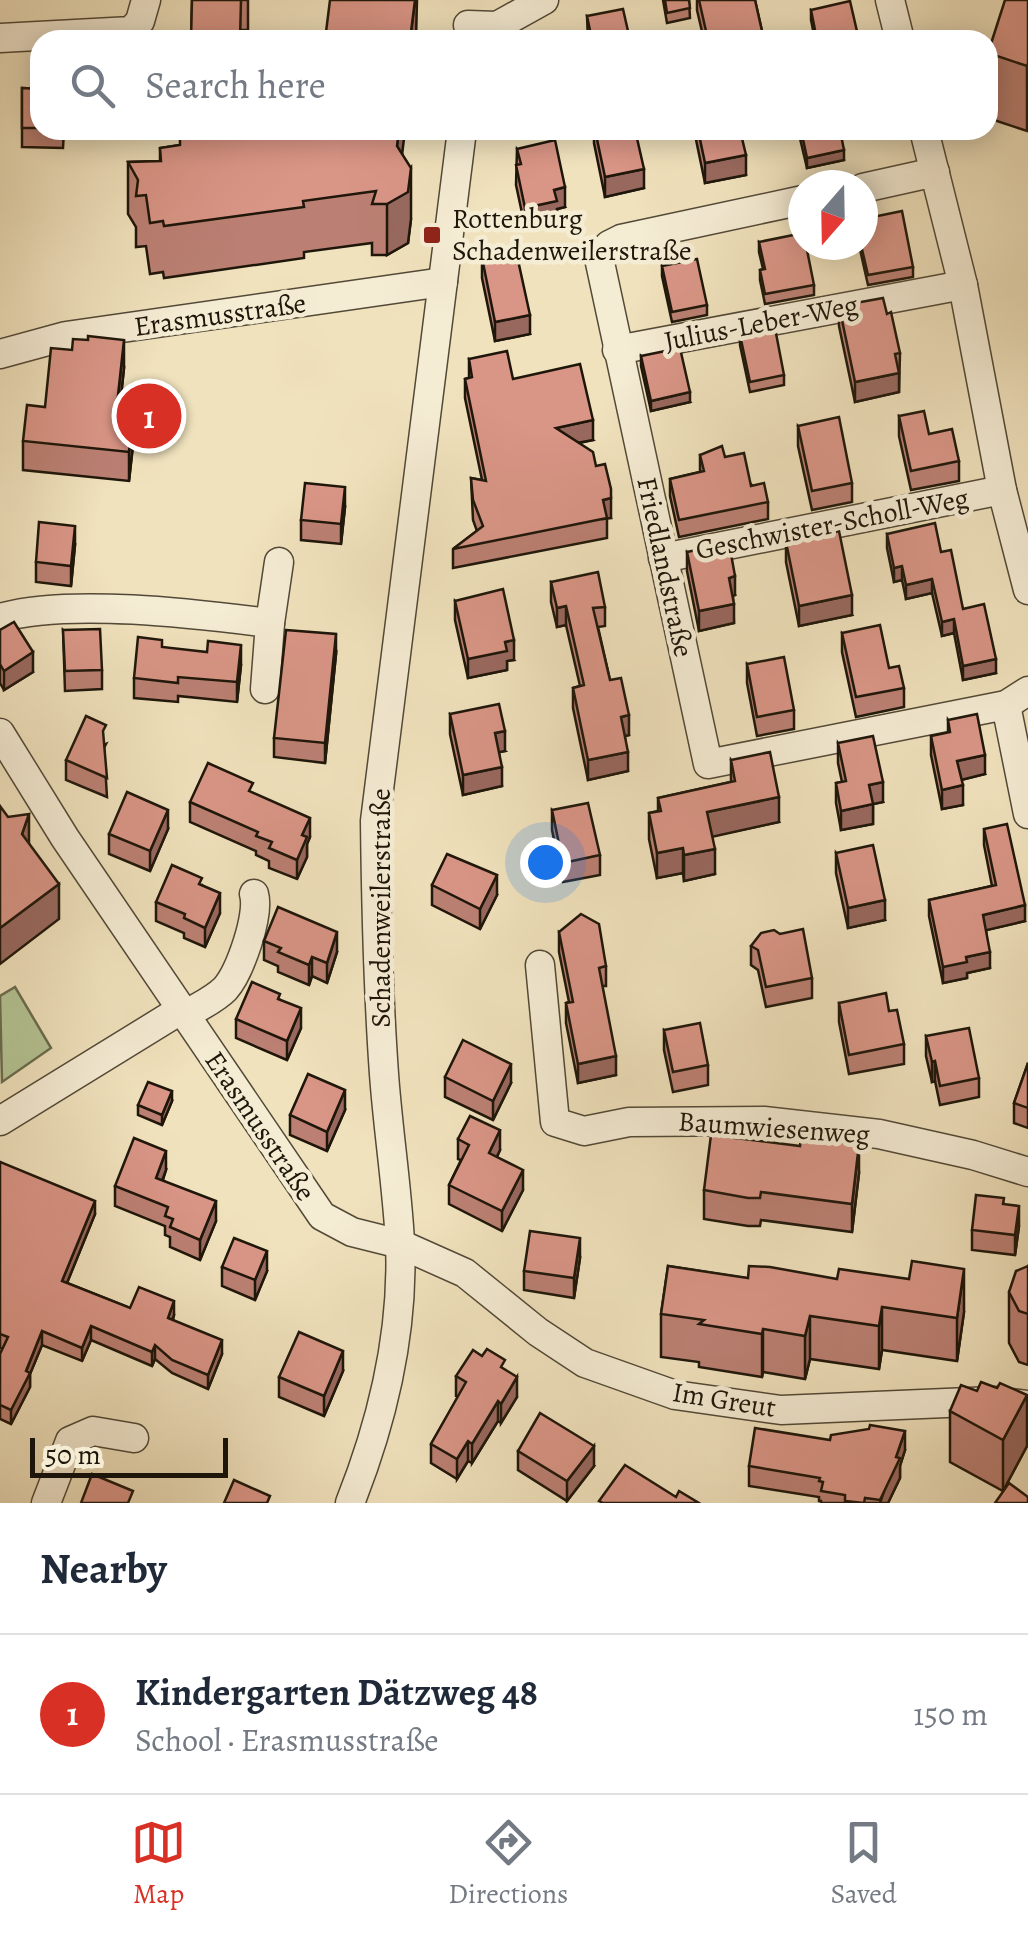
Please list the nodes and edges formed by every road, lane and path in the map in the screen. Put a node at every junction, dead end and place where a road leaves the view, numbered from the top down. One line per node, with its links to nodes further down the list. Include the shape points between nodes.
1 (146, 0): 5 (street)
2 (544, 0): 4 (street, via 497,26)
3 (890, 0): 6 (street)
4 (470, 22)
5 (131, 30)
6 (898, 30)
7 (30, 36): 8 (street)
8 (0, 38)
9 (461, 140): 14 (street, Schadenweilerstraße)
10 (926, 140): 11 (street)
11 (934, 172): 12 (street); 15 (street)
12 (878, 185)
13 (788, 203): 17 (street, Friedlandstraße, via 609,245 599,258)
14 (442, 282): 16 (street, Erasmusstraße); 33 (street, Schadenweilerstraße, via 375,822 382,1040)
15 (964, 285): 17 (street, Julius-Leber-Weg); 18 (street)
16 (2, 349)
17 (618, 350): 19 (street, Friedlandstraße)
18 (1002, 490): 19 (street, Geschwister-Scholl-Weg); 21 (street)
19 (663, 558): 25 (street, Friedlandstraße, via 708,764)
20 (279, 562): 23 (street)
21 (1028, 590)
22 (0, 618): 23 (street, via 76,609)
23 (270, 622): 24 (street)
24 (264, 690)
25 (1017, 698): 27 (street)
26 (0, 732): 30 (street, Erasmusstraße)
27 (1028, 814)
28 (254, 894): 30 (street, via 255,923 229,982)
29 (540, 965): 32 (street, Baumwiesenweg, via 555,1122 584,1131 629,1122 764,1121 879,1134)
30 (184, 1012): 31 (street); 33 (street, Erasmusstraße, via 322,1216)
31 (0, 1121)
32 (1028, 1172)
33 (400, 1244): 34 (street, Im Greut, via 464,1273 585,1362 675,1395 781,1410); 37 (street, Schadenweilerstraße, via 390,1374)
34 (1028, 1406)
35 (134, 1438): 36 (street, via 93,1431 70,1441)
36 (46, 1503)
37 (350, 1503)

